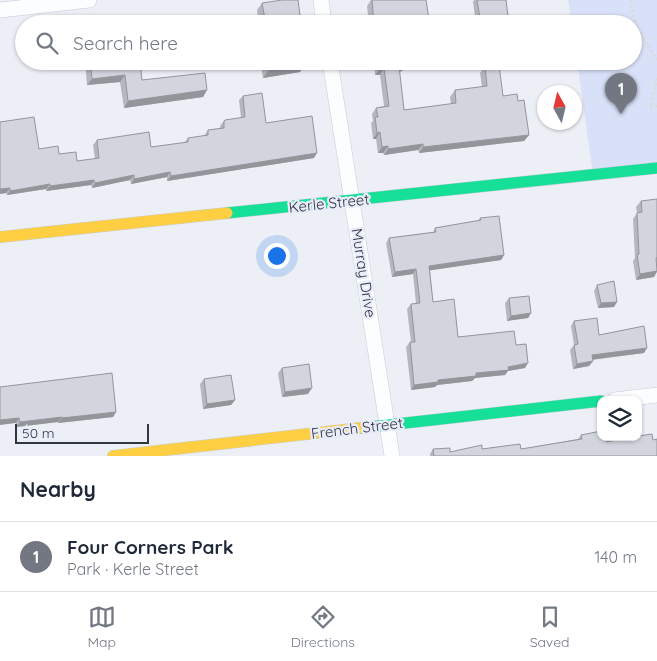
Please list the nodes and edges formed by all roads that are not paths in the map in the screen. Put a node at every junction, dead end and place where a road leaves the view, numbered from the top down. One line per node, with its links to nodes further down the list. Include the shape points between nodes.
1 (90, 0): 3 (street)
2 (321, 0): 4 (street)
3 (0, 10)
4 (323, 15)
5 (331, 70): 7 (street, Murray Drive)
6 (657, 168): 7 (street, Kerle Street)
7 (352, 200): 8 (street, Kerle Street); 12 (street, Murray Drive)
8 (0, 237)
9 (657, 395): 10 (street)
10 (642, 397)
11 (597, 401): 12 (street, French Street)
12 (387, 424): 13 (street, French Street); 14 (street, Murray Drive)
13 (113, 456)
14 (392, 456)

